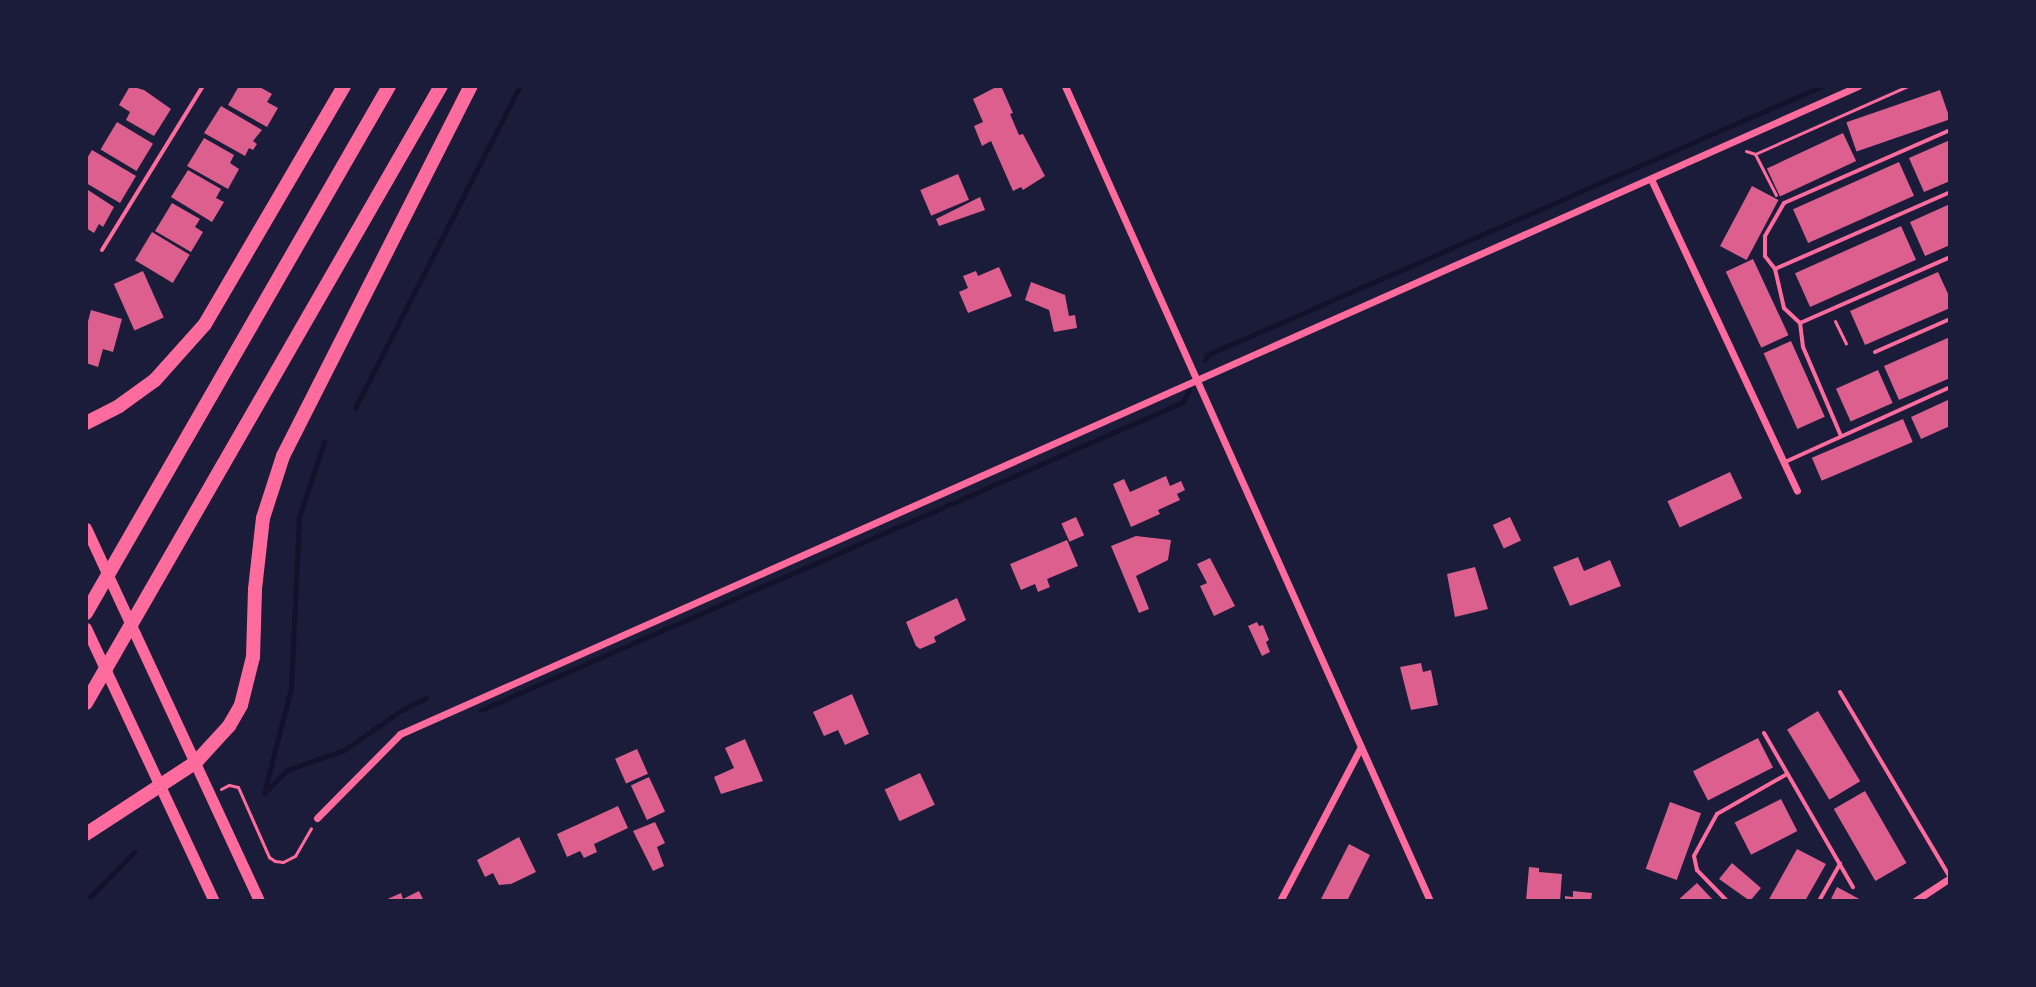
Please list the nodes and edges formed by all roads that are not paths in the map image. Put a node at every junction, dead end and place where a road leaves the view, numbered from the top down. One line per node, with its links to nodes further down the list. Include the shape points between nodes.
1 (203, 86): 11 (lane)
2 (344, 86): 19 (highway, via 197,335 155,380)
3 (389, 86): 24 (highway)
4 (441, 86): 27 (highway)
5 (471, 86): 30 (highway, via 283,456 263,518 248,683 229,726)
6 (1065, 86): 17 (street)
7 (1858, 86): 9 (street)
8 (1950, 130): 13 (lane, via 1784,203 1765,236 1765,256)
9 (1651, 179): 17 (street); 21 (street)
10 (1950, 192): 13 (lane)
11 (102, 250)
12 (1950, 257): 15 (lane)
13 (1775, 269): 15 (lane, via 1784,308)
14 (1950, 319): 16 (lane)
15 (1800, 323): 20 (lane, via 1803,347)
16 (1875, 352)
17 (1199, 379): 29 (street); 33 (street, via 400,734)
18 (1950, 387): 20 (lane)
19 (86, 423)
20 (1841, 436): 21 (lane)
21 (1783, 462): 22 (street)
22 (1797, 491)
23 (86, 528): 30 (main road)
24 (86, 613)
25 (86, 628): 32 (main road)
26 (1840, 692): 36 (lane)
27 (86, 703)
28 (1764, 733): 31 (lane)
29 (1361, 747): 40 (street); 41 (street)
30 (196, 762): 32 (highway); 39 (main road)
31 (1787, 774): 35 (lane); 42 (lane, via 1717,814 1694,856 1697,870)
32 (160, 786): 34 (highway); 38 (main road)
33 (317, 818)
34 (86, 834)
35 (1840, 864): 37 (lane); 43 (lane)
36 (1950, 878): 44 (street)
37 (1853, 887)
38 (214, 901)
39 (259, 901)
40 (1280, 901)
41 (1430, 901)
42 (1727, 901)
43 (1819, 901)
44 (1915, 901)

